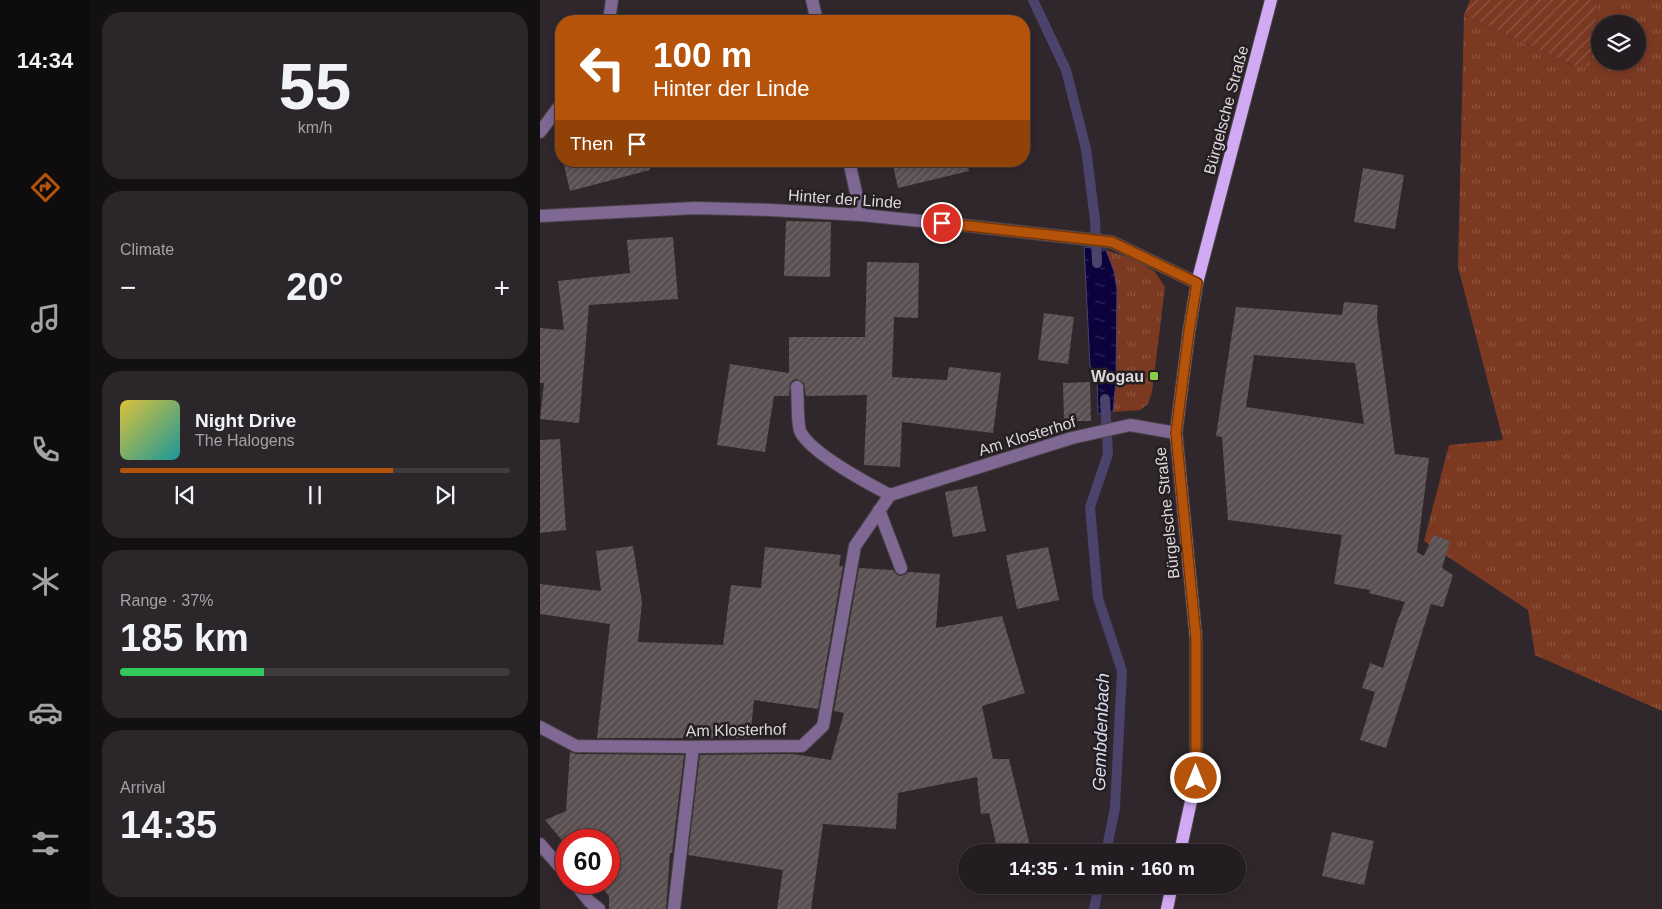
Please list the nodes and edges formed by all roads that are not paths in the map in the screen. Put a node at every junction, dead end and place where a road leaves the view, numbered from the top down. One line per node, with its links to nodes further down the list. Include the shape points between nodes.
1 (612, 0): 4 (street)
2 (812, 0): 5 (street)
3 (1271, 0): 11 (main road, Bürgelsche Straße)
4 (610, 15)
5 (816, 15)
6 (555, 112): 7 (street)
7 (540, 132)
8 (850, 167): 9 (street)
9 (861, 215): 10 (street, Hinter der Linde, via 695,208); 11 (street, Hinter der Linde, via 1112,242)
10 (540, 216)
11 (1197, 283): 13 (main road, Bürgelsche Straße)
12 (797, 387): 14 (street, via 800,432 815,450)
13 (1176, 433): 14 (street, Am Klosterhof, via 1130,425 1072,438); 20 (main road, Bürgelsche Straße, via 1196,638 1196,778)
14 (890, 495): 15 (street, Am Klosterhof)
15 (879, 510): 16 (street); 18 (street, Am Klosterhof, via 855,546 823,726 802,746)
16 (901, 568)
17 (540, 728): 18 (street, Am Klosterhof, via 576,746)
18 (692, 747): 25 (street)
19 (540, 844): 21 (street)
20 (1182, 844)
21 (555, 861)
22 (583, 894): 24 (street)
23 (1170, 894): 26 (main road)
24 (599, 909)
25 (674, 909)
26 (1167, 909)

